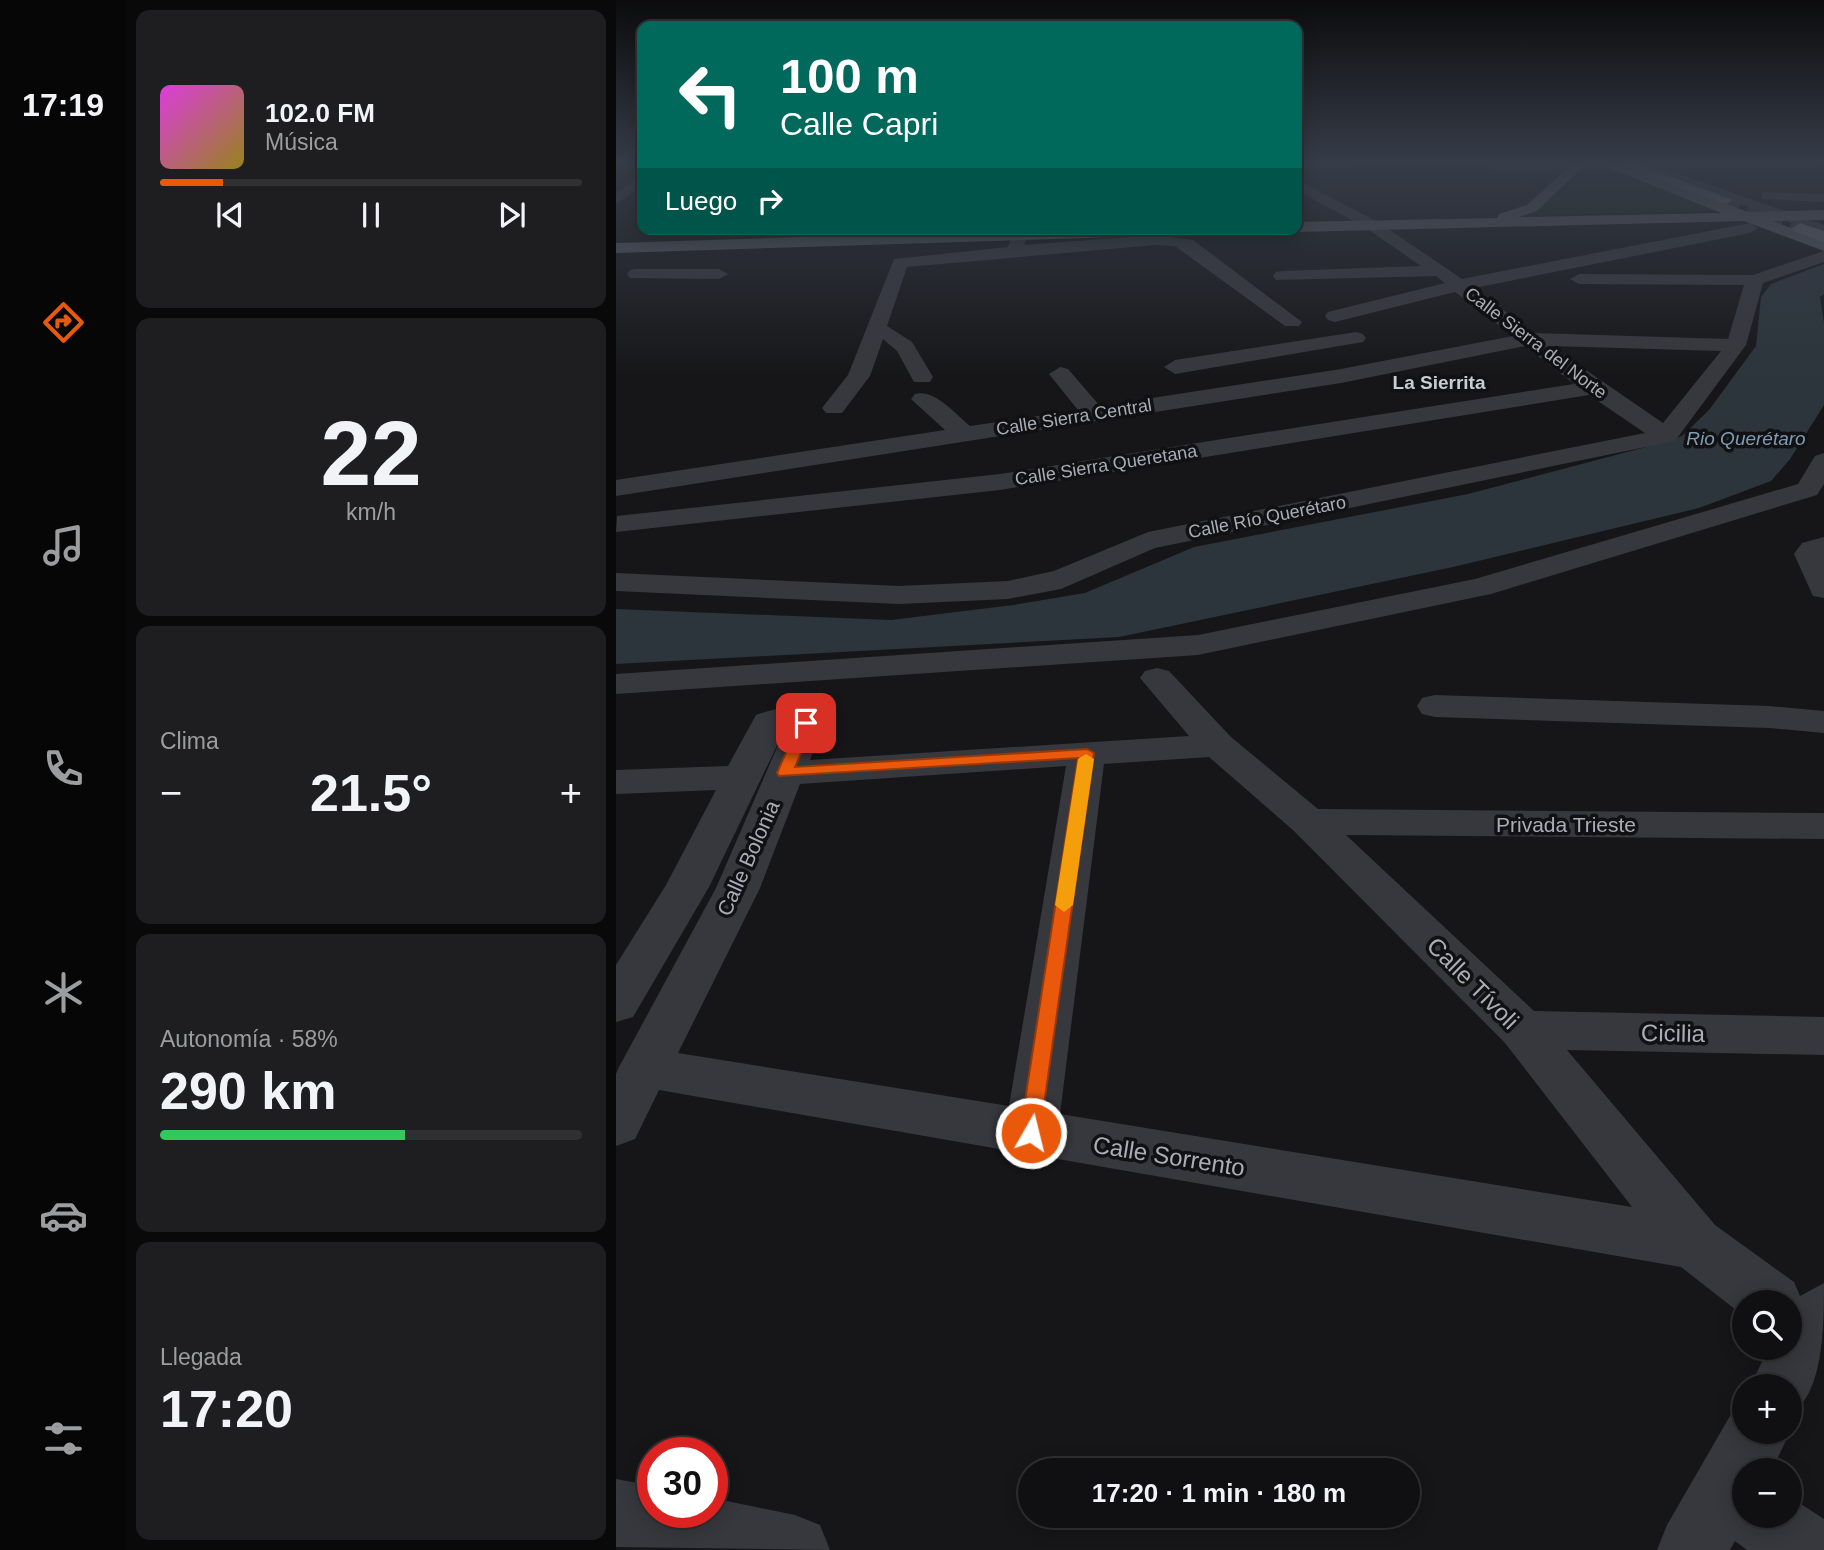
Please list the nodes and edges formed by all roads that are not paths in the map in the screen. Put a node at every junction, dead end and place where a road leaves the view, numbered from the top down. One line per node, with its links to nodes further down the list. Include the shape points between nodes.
1 (1384, 233): 8 (street, Calle Sierra del Norte)
2 (1691, 233): 11 (street)
3 (1802, 233): 12 (street)
4 (822, 235): 6 (main road); 7 (main road)
5 (1083, 235): 6 (main road)
6 (1020, 238): 15 (street, via 1187,244); 16 (street, via 900,263)
7 (616, 247): 9 (street, via 631,279)
8 (1440, 271): 10 (street); 13 (street, Calle Sierra del Norte)
9 (719, 274)
10 (1282, 276)
11 (1493, 279): 12 (street); 13 (street)
12 (1755, 280): 19 (street)
13 (1460, 285): 14 (street); 18 (street, Calle Sierra del Norte)
14 (1335, 316)
15 (1292, 322)
16 (875, 328): 25 (street, via 859,376); 27 (street, via 905,343 922,388)
17 (1356, 338): 20 (street)
18 (1530, 339): 19 (street, Calle Sierra Central); 23 (street, Calle Sierra Central); 24 (street, Calle Sierra del Norte)
19 (1736, 345): 28 (street)
20 (1291, 348): 21 (street); 23 (street)
21 (1175, 367)
22 (1060, 374): 26 (street)
23 (1341, 376): 26 (street, Calle Sierra Central)
24 (1593, 388): 28 (street, Calle Sierra del Norte); 31 (street, Calle Sierra Queretana, via 1000,482)
25 (834, 408)
26 (1094, 414): 27 (street, Calle Sierra Central)
27 (966, 435): 30 (street, Calle Sierra Central)
28 (1666, 436): 33 (street, Calle Río Querétaro, via 1148,541 1065,579 1033,586 986,592 879,594)
29 (1824, 461): 36 (street, via 1808,489 1480,587 1198,645)
30 (624, 487): 31 (street)
31 (616, 525)
32 (1824, 546): 34 (street, via 1809,554)
33 (616, 582)
34 (1824, 589)
35 (1157, 678): 39 (street, Calle Tívoli)
36 (616, 684)
37 (1435, 706): 38 (street)
38 (1824, 722)
39 (1218, 745): 40 (street); 44 (street, Calle Tívoli)
40 (1087, 753): 41 (street); 53 (street)
41 (785, 773): 42 (street, Calle Bolonia, via 806,723 801,719 769,723); 47 (street, Calle Bolonia)
42 (742, 777): 43 (street); 46 (street, Calle Bolonia)
43 (616, 782)
44 (1308, 822): 45 (street, Privada Trieste); 49 (street, Calle Tívoli)
45 (1824, 826)
46 (687, 887): 47 (street); 48 (street, Calle Bolonia)
47 (738, 888): 51 (street, Calle Bolonia)
48 (616, 1004)
49 (1522, 1030): 50 (street, Cicilia); 54 (street, Calle Tívoli)
50 (1824, 1036)
51 (644, 1067): 52 (street, Calle Bolonia); 53 (street, Calle Sorrento)
52 (616, 1124)
53 (1031, 1133): 54 (street, Calle Sorrento)
54 (1695, 1243): 55 (street, Calle Tívoli)
55 (1764, 1290)
56 (616, 1513): 59 (street)
57 (1732, 1514): 60 (street)
58 (1776, 1528): 61 (street)
59 (795, 1550)
60 (1692, 1550)
61 (1808, 1550)

